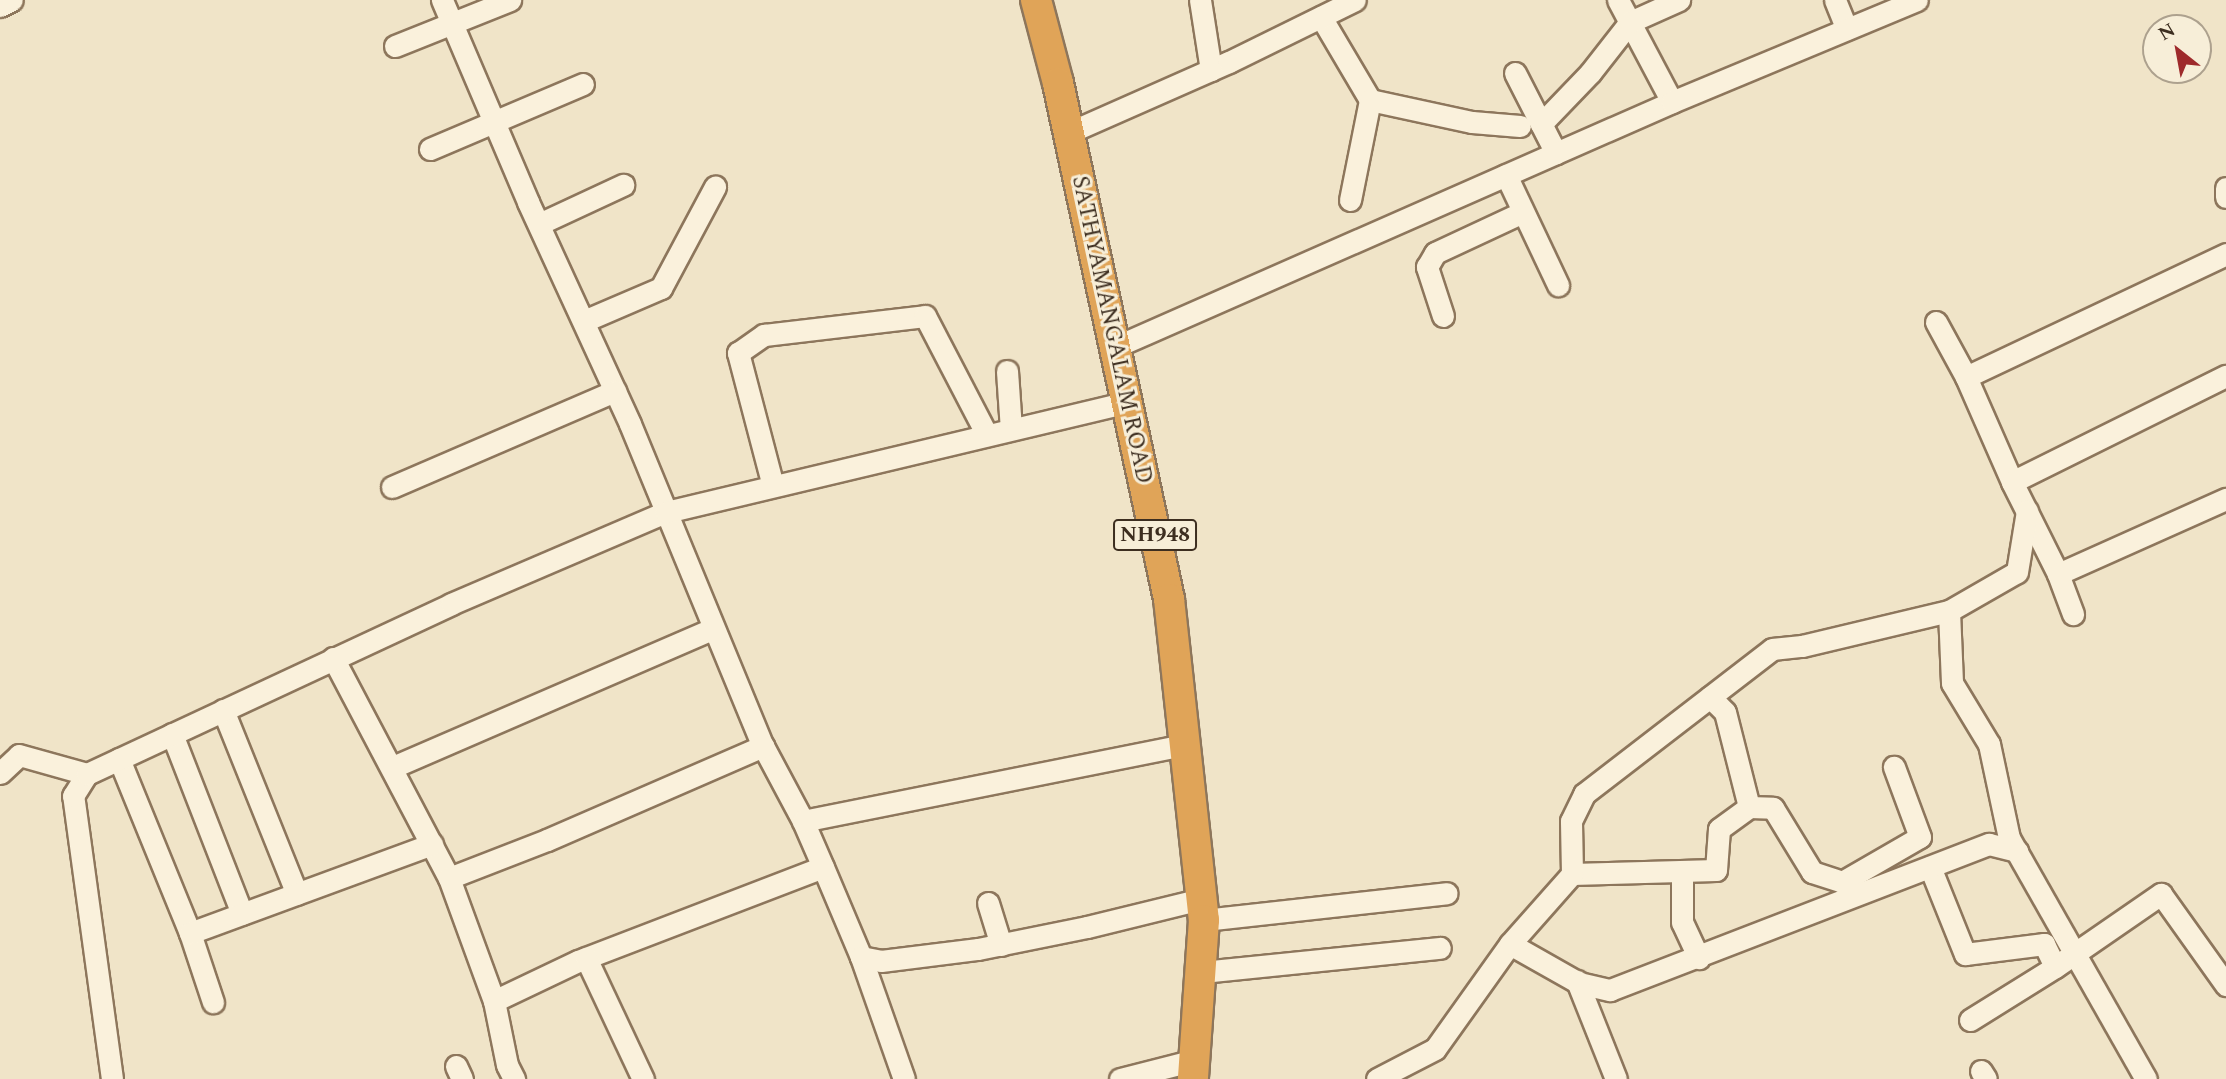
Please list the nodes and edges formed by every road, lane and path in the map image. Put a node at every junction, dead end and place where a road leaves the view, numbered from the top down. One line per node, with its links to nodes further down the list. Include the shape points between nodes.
1 (12, 0): 11 (street)
2 (442, 0): 14 (street)
3 (510, 0): 14 (street)
4 (1036, 0): 25 (highway, SATHYAMANGALAM ROAD / NH948)
5 (1200, 0): 17 (street)
6 (1355, 0): 12 (street)
7 (1618, 0): 13 (street)
8 (1679, 0): 13 (street)
9 (1835, 0): 15 (street)
10 (1917, 0): 15 (street)
11 (0, 6)
12 (1321, 17): 17 (street); 20 (street)
13 (1629, 22): 21 (street); 23 (street, via 1590,73)
14 (452, 24): 16 (street); 22 (street)
15 (1847, 29): 21 (street)
16 (395, 46)
17 (1211, 70): 25 (street)
18 (1515, 73): 23 (street)
19 (583, 84): 22 (street)
20 (1370, 100): 24 (street, via 1472,122); 33 (street)
21 (1672, 102): 27 (street)
22 (494, 122): 26 (street); 35 (street)
23 (1541, 124): 27 (street)
24 (1520, 126)
25 (1068, 133): 41 (highway, SATHYAMANGALAM ROAD / NH948)
26 (430, 149)
27 (1556, 153): 28 (street)
28 (1506, 175): 34 (street); 41 (street)
29 (622, 185): 35 (street)
30 (715, 187): 39 (street, via 662,288)
31 (2226, 188): 32 (street)
32 (2226, 197)
33 (1350, 200)
34 (1523, 212): 37 (street); 38 (street, via 1435,253 1427,267)
35 (539, 224): 39 (street)
36 (2226, 254): 44 (street)
37 (1558, 285)
38 (1443, 316)
39 (584, 321): 45 (street)
40 (1936, 322): 44 (street)
41 (1115, 347): 46 (highway, SATHYAMANGALAM ROAD / NH948)
42 (1007, 371): 47 (street)
43 (2226, 376): 49 (street)
44 (1966, 377): 49 (street)
45 (615, 391): 51 (street); 54 (street)
46 (1126, 402): 47 (street); 64 (highway, SATHYAMANGALAM ROAD / NH948, via 1169,599)
47 (1011, 429): 48 (street)
48 (987, 435): 50 (street); 50 (street, via 925,316 764,335 738,353)
49 (2012, 482): 53 (street)
50 (773, 486): 54 (street)
51 (393, 487)
52 (2226, 499): 55 (street)
53 (2027, 511): 55 (street); 56 (street, via 2017,572)
54 (666, 512): 58 (street); 59 (street)
55 (2058, 574): 57 (street)
56 (1949, 611): 60 (street, via 1772,649); 73 (street, via 1952,683 1989,744 2009,838)
57 (2074, 614)
58 (712, 629): 63 (street); 66 (street)
59 (333, 658): 61 (street); 66 (street)
60 (1710, 697): 70 (street, via 1725,712); 77 (street, via 1584,794 1570,821)
61 (223, 710): 62 (street); 80 (street)
62 (173, 734): 65 (street); 83 (street)
63 (763, 746): 71 (street); 78 (street)
64 (1185, 746): 71 (street); 82 (highway, SATHYAMANGALAM ROAD / NH948)
65 (119, 759): 69 (street); 84 (street)
66 (393, 767): 72 (street)
67 (1894, 767): 70 (street, via 1920,837 1842,882 1812,872 1773,808)
68 (0, 773): 69 (street, via 19,755)
69 (87, 774): 100 (street, via 72,796)
70 (1749, 807): 76 (street, via 1719,829 1716,870)
71 (803, 821): 74 (street)
72 (432, 844): 78 (street); 80 (street)
73 (2017, 851): 75 (street, via 1989,844); 88 (street)
74 (823, 867): 89 (street); 90 (street)
75 (1930, 867): 91 (street); 92 (street, via 1965,954 2044,944)
76 (1682, 871): 77 (street); 91 (street, via 1682,922)
77 (1572, 874): 85 (street)
78 (449, 878): 96 (street)
79 (1447, 893): 82 (street)
80 (297, 894): 83 (street)
81 (988, 903): 86 (street)
82 (1203, 910): 86 (street); 93 (highway, SATHYAMANGALAM ROAD / NH948)
83 (242, 914): 84 (street)
84 (190, 933): 97 (street)
85 (1510, 944): 94 (street); 105 (street, via 1435,1049)
86 (1002, 945): 89 (street, via 932,957 881,961)
87 (1440, 948): 93 (street)
88 (2074, 952): 92 (street); 95 (street, via 2161,894); 107 (street)
89 (861, 957): 103 (street)
90 (586, 958): 96 (street); 102 (street)
91 (1699, 958): 94 (street, via 1610,990)
92 (2055, 967): 98 (street)
93 (1202, 972): 99 (highway, SATHYAMANGALAM ROAD / NH948)
94 (1577, 981): 106 (street)
95 (2226, 985)
96 (494, 1001): 101 (street)
97 (213, 1002)
98 (1970, 1020)
99 (1194, 1070): 104 (street)
100 (113, 1079)
101 (514, 1079)
102 (643, 1079)
103 (904, 1079)
104 (1121, 1079)
105 (1377, 1079)
106 (1616, 1079)
107 (2147, 1079)

